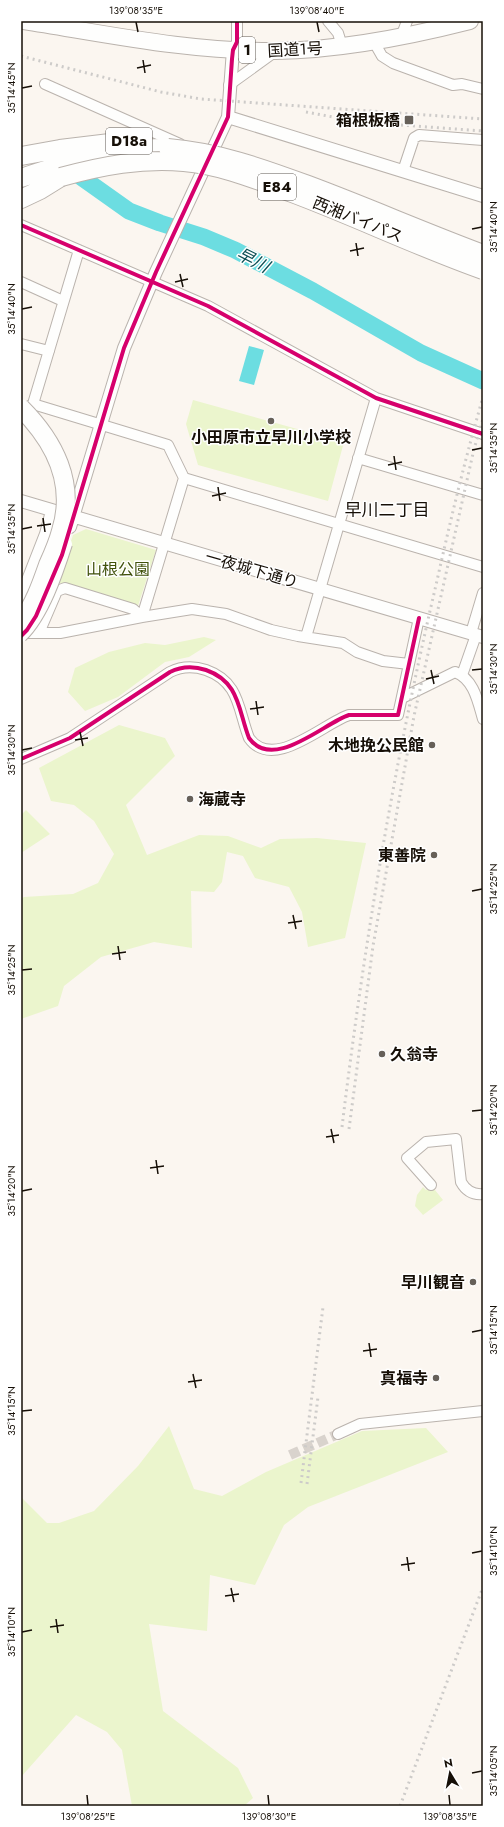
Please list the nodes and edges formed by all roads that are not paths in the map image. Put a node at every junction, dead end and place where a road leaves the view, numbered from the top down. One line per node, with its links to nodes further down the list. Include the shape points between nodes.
1 (24, 21): 9 (highway, 国道1号 / 1, via 182,45)
2 (237, 21): 9 (street, via 237,42)
3 (328, 21): 8 (street, via 338,34)
4 (407, 21): 6 (street)
5 (470, 21): 6 (highway, 国道1号 / 1)
6 (401, 37): 7 (highway, 国道1号 / 1)
7 (374, 42): 8 (highway, 国道1号 / 1); 13 (street, via 382,56 393,64 453,85 462,84)
8 (342, 46): 10 (highway, 国道1号 / 1)
9 (233, 50): 10 (highway, 国道1号 / 1); 12 (street)
10 (276, 51): 12 (street)
11 (45, 84): 18 (street)
12 (230, 85): 14 (street)
13 (483, 89)
14 (228, 116): 18 (street); 19 (street)
15 (483, 140): 19 (street, via 419,135 414,138)
16 (168, 148): 17 (highway, D18a, via 158,143 119,142); 21 (highway, 西湘バイパス / E84, via 135,149 101,155); 27 (highway, 西湘バイパス / E84, bridge, via 212,154 260,167)
17 (21, 156)
18 (209, 156): 29 (street)
19 (403, 171): 23 (street)
20 (61, 177): 22 (highway, 西湘バイパス / E84); 24 (highway); 28 (highway, 西湘バイパス / E84, bridge, via 107,166 147,161 185,162 214,167 262,181)
21 (21, 178)
22 (21, 190)
23 (483, 196)
24 (21, 199)
25 (21, 225): 26 (street)
26 (78, 250): 29 (street); 31 (street)
27 (483, 254)
28 (483, 270)
29 (154, 277): 34 (street); 36 (street, via 124,348)
30 (21, 282): 31 (street)
31 (63, 300): 33 (street)
32 (21, 344): 33 (street)
33 (49, 351): 35 (street)
34 (376, 398): 37 (street); 38 (street)
35 (24, 410): 36 (street); 50 (highway, via 51,457 57,475 60,508 56,531); 53 (highway, bridge, via 54,449 64,478 66,504 62,531 36,598)
36 (100, 426): 39 (street, via 168,445); 43 (street)
37 (483, 434)
38 (358, 458): 40 (street); 44 (street)
39 (184, 478): 44 (street); 45 (street)
40 (483, 495)
41 (21, 503): 42 (street, 一夜城下通り)
42 (52, 510): 43 (street, 一夜城下通り); 49 (street, via 46,534)
43 (73, 517): 45 (street, 一夜城下通り); 55 (street, bridge, via 42,605 27,630)
44 (339, 524): 46 (street); 47 (street)
45 (165, 544): 47 (street, 一夜城下通り); 51 (street)
46 (483, 566)
47 (320, 589): 52 (street, 一夜城下通り); 57 (street)
48 (483, 593): 56 (street)
49 (21, 598)
50 (21, 614)
51 (142, 616): 54 (street, via 60,633); 54 (street, via 133,610 65,588 57,591); 57 (street, via 192,609 226,614 271,630)
52 (419, 618): 56 (street, 一夜城下通り); 58 (street)
53 (21, 622)
54 (39, 633): 55 (street)
55 (21, 634)
56 (477, 635): 59 (street)
57 (306, 637): 58 (street, via 343,644 383,661)
58 (409, 664): 60 (street)
59 (462, 674): 60 (street, via 455,672); 61 (street, via 473,689)
60 (402, 698): 62 (street, via 398,715 349,715 292,745 282,749 265,749 258,747 249,738 237,698 226,681 208,671 186,667 170,672 70,738)
61 (483, 719)
62 (21, 760)
63 (432, 1186): 64 (street, via 408,1158 426,1142 456,1140 464,1188)
64 (483, 1194)
65 (483, 1411): 66 (street, via 360,1424)
66 (338, 1434)

